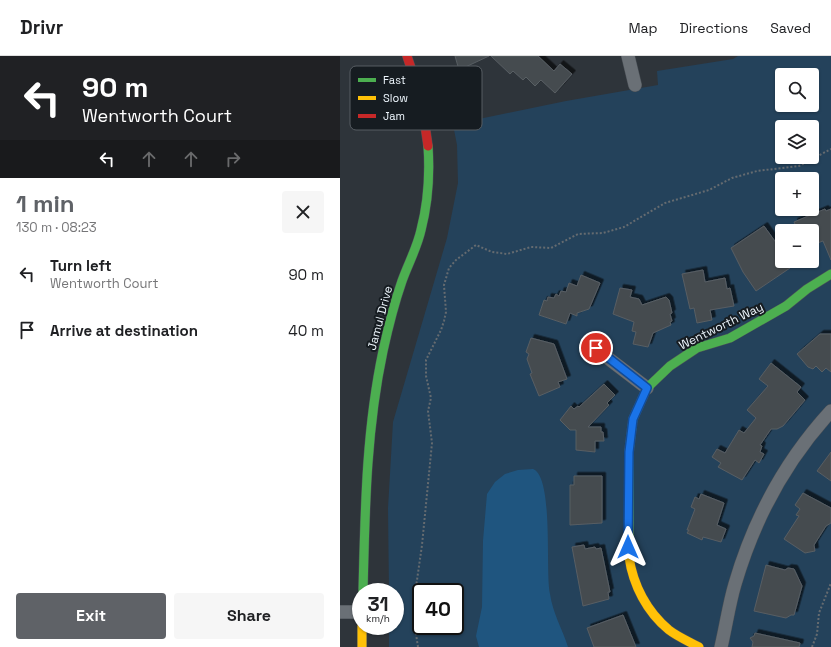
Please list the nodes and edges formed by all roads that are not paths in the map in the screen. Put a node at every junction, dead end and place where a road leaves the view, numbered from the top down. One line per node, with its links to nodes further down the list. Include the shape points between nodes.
1 (408, 56): 3 (street, Jamul Drive)
2 (628, 56): 4 (street)
3 (411, 66)
4 (635, 85)
5 (427, 130): 10 (street, Jamul Drive, via 429,183 421,230 402,282 372,410 366,489)
6 (831, 274): 8 (street, Wentworth Way, via 806,289 786,306 736,334 696,348 670,366)
7 (596, 348): 8 (street)
8 (647, 388): 15 (street, Wentworth Way, via 633,419 629,452 628,547 631,572 640,596 654,615 670,631)
9 (831, 412): 16 (street, via 793,457 766,502 735,585)
10 (363, 583)
11 (340, 612): 12 (street)
12 (352, 612)
13 (362, 635): 14 (street)
14 (362, 647)
15 (699, 647)
16 (721, 647)

